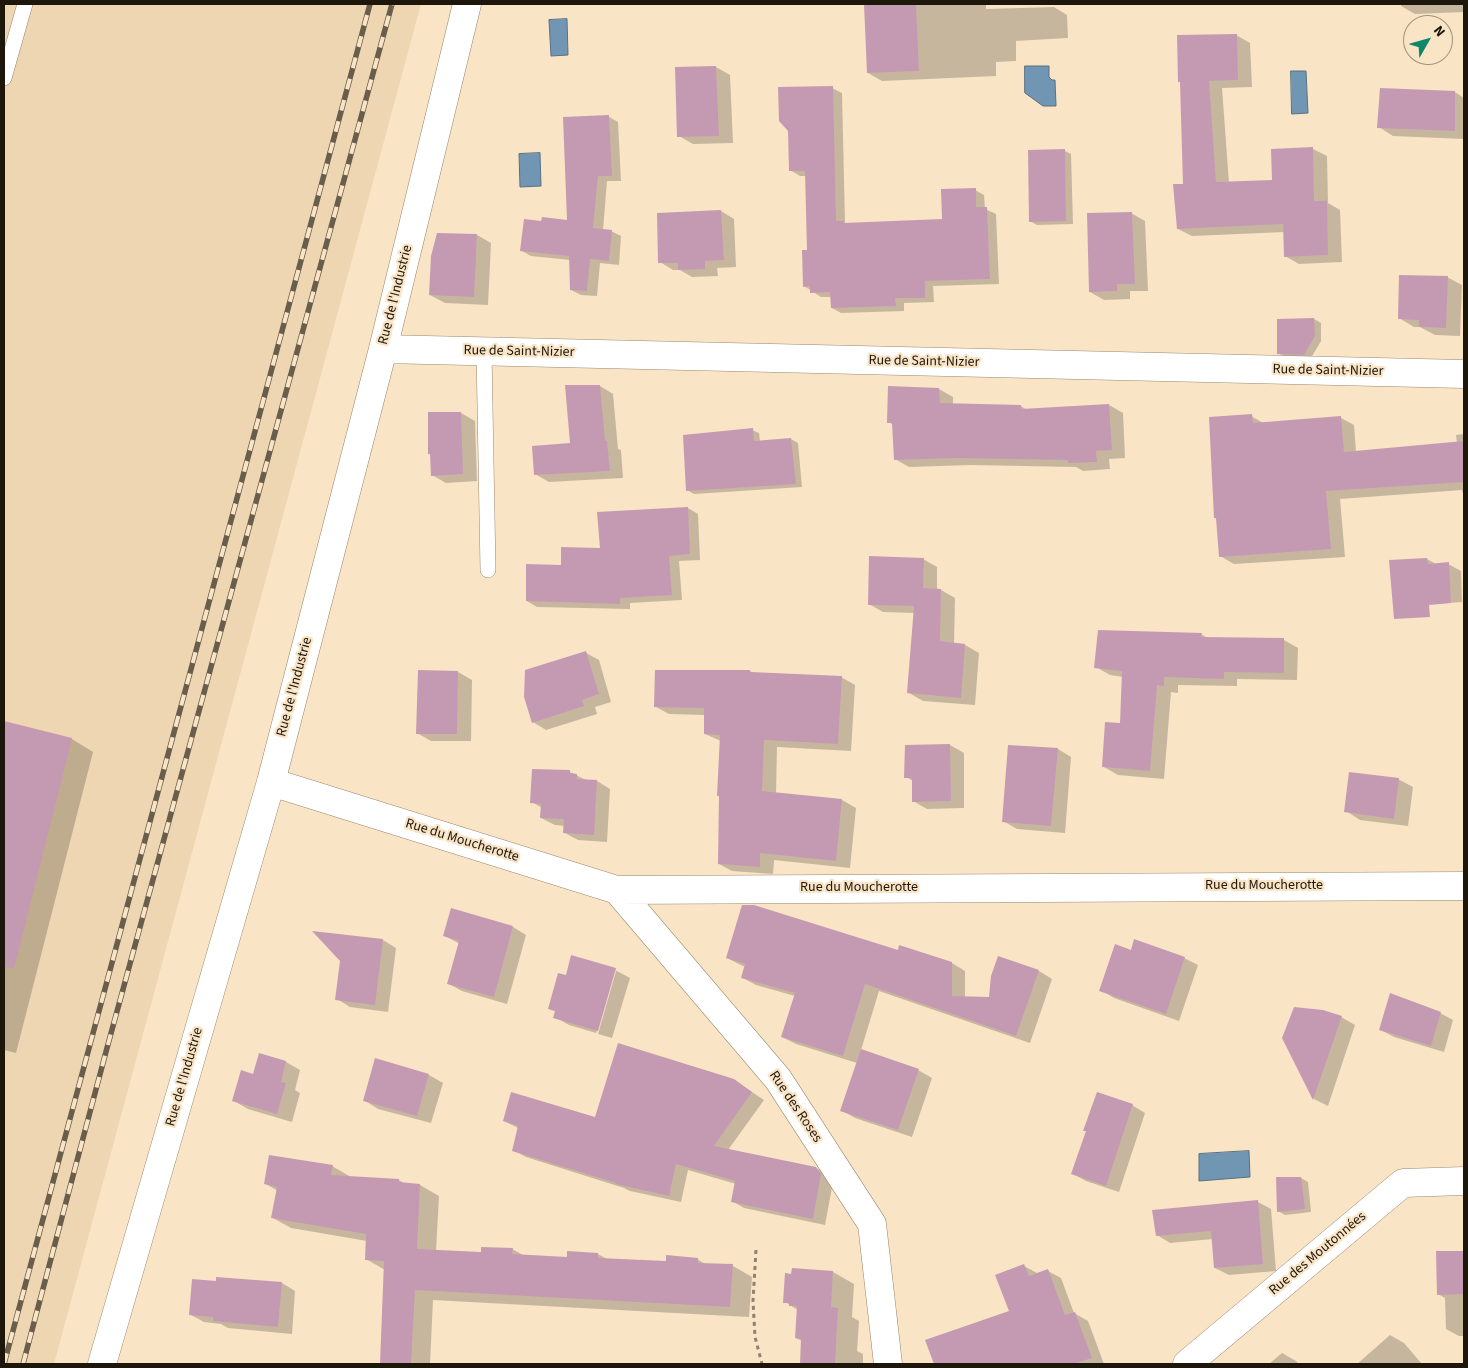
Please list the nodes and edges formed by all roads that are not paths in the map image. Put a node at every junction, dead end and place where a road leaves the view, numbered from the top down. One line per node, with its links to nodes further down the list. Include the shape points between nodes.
1 (25, 4): 3 (lane)
2 (467, 4): 4 (street, Rue de l'Industrie)
3 (4, 78)
4 (383, 350): 5 (street, Rue de Saint-Nizier); 8 (street, Rue de l'Industrie)
5 (484, 352): 6 (street, Rue de Saint-Nizier); 7 (lane)
6 (1464, 374)
7 (488, 570)
8 (271, 782): 10 (street, Rue du Moucherotte); 12 (street, Rue de l'Industrie)
9 (1464, 886): 10 (street, Rue du Moucherotte)
10 (618, 890): 13 (street, Rue des Roses, via 778,1079 872,1224)
11 (1464, 1180): 14 (street, Rue des Moutonnées, via 1403,1183)
12 (102, 1364)
13 (888, 1364)
14 (1187, 1364)

